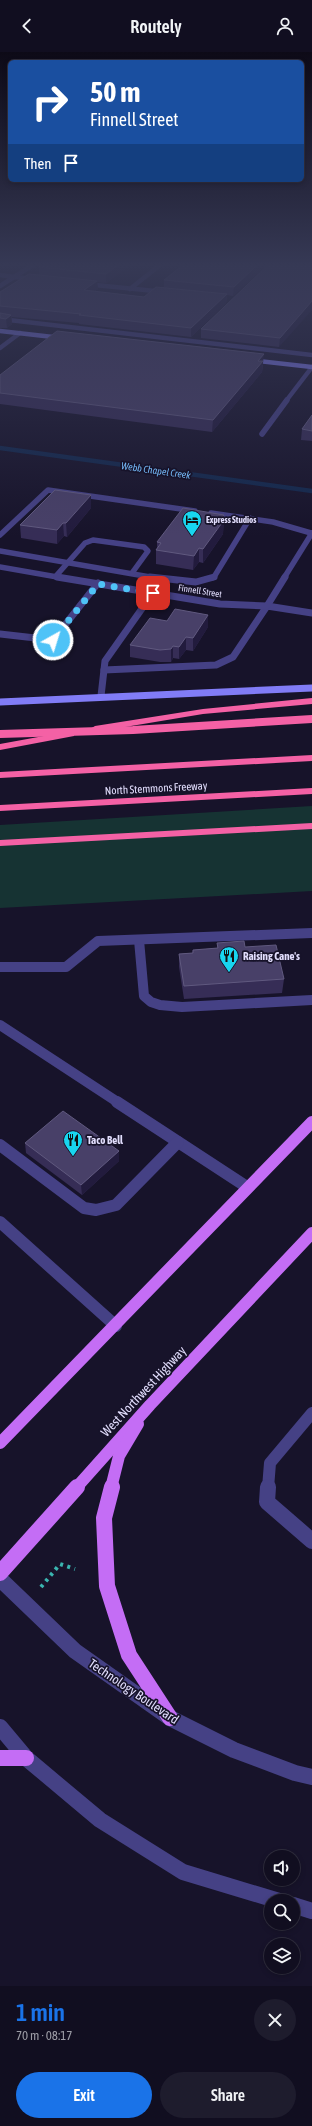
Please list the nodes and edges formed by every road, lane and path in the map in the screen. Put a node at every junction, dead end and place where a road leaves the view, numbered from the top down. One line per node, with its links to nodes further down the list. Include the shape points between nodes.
1 (309, 355): 3 (street)
2 (241, 359): 3 (main road)
3 (301, 365): 4 (main road)
4 (312, 367): 5 (street)
5 (262, 434)
6 (250, 518): 7 (street); 8 (street, via 48,490); 12 (street, via 214,577 196,582)
7 (312, 533): 16 (street)
8 (0, 535)
9 (0, 551): 10 (street)
10 (67, 563): 12 (street); 12 (street, via 85,543 93,540 144,547 148,551); 13 (street)
11 (0, 567): 13 (street, Finnell Street)
12 (132, 573)
13 (56, 576): 14 (street, Finnell Street)
14 (98, 584): 15 (street, Finnell Street); 18 (street, via 53,640)
15 (153, 593): 16 (street, Finnell Street, via 220,604); 19 (street, via 105,661)
16 (267, 606): 17 (street, Finnell Street); 19 (street, via 233,657 216,665)
17 (312, 613)
18 (0, 634)
19 (104, 670): 21 (street)
20 (312, 688): 21 (main road)
21 (101, 696): 23 (main road)
22 (312, 701): 26 (highway, via 171,715)
23 (0, 702)
24 (312, 719): 25 (highway, bridge, via 133,730)
25 (0, 734)
26 (0, 747)
27 (312, 758): 28 (highway, North Stemmons Freeway)
28 (0, 775)
29 (312, 790): 30 (highway, North Stemmons Freeway, via 209,798)
30 (0, 808)
31 (312, 826): 32 (highway)
32 (0, 843)
33 (312, 933): 34 (street)
34 (139, 940): 35 (street, via 98,941 66,967); 36 (street, via 144,996 151,1002 182,1007)
35 (0, 967)
36 (312, 1000)
37 (2, 1029): 39 (street)
38 (312, 1122): 41 (main road)
39 (178, 1142): 40 (street, via 116,1205 96,1210 84,1208); 41 (street)
40 (0, 1146)
41 (247, 1187): 44 (main road)
42 (0, 1222): 44 (street)
43 (312, 1233): 45 (main road, West Northwest Highway)
44 (116, 1326): 47 (main road)
45 (150, 1405): 50 (main road, West Northwest Highway); 53 (main road, via 120,1456 104,1518 107,1586 129,1655)
46 (312, 1413): 48 (street, via 270,1463 267,1502)
47 (0, 1443)
48 (312, 1541)
49 (75, 1569): 52 (path, via 60,1564)
50 (0, 1573)
51 (0, 1579): 53 (street, Technology Boulevard, via 75,1651)
52 (39, 1589)
53 (170, 1718): 57 (street, Technology Boulevard, via 234,1750)
54 (0, 1727): 56 (street)
55 (0, 1758): 56 (main road)
56 (26, 1758): 58 (street, via 100,1820 183,1872)
57 (312, 1777)
58 (264, 1896)
59 (300, 1907): 60 (street)
60 (312, 1911)

